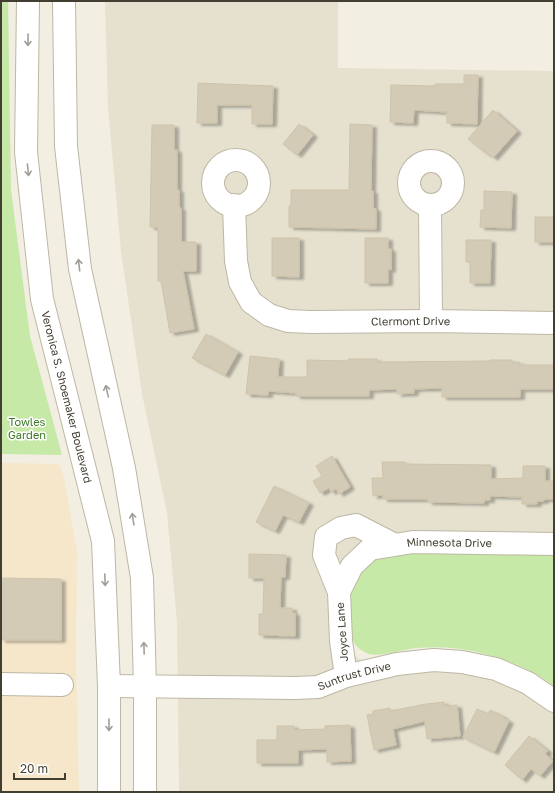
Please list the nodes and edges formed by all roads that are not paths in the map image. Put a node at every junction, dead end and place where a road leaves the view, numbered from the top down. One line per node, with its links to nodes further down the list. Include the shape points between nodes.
1 (28, 1): 14 (street, Veronica S. Shoemaker Boulevard, one-way to 14, via 26,152 42,299 103,541)
2 (64, 1): 15 (street, one-way to 2, via 142,578 124,468 80,269 66,146)
3 (430, 205): 5 (street)
4 (234, 206): 5 (street, Clermont Drive, via 236,262 240,282 251,302 269,315 288,321)
5 (431, 320): 6 (street, Clermont Drive)
6 (554, 323)
7 (393, 544): 8 (street, Minnesota Drive); 9 (street, Minnesota Drive, via 370,549); 10 (street, via 356,526 341,528 326,537 324,555)
8 (554, 544)
9 (352, 566): 10 (street, Joyce Lane)
10 (339, 592): 11 (street, Joyce Lane, via 341,641)
11 (346, 676): 15 (street, Suntrust Drive, via 318,687); 16 (street, Suntrust Drive, via 397,664 434,660 462,662 496,670 528,683)
12 (1, 684): 13 (street)
13 (62, 685)
14 (109, 686): 15 (street, Suntrust Drive); 17 (street, Veronica S. Shoemaker Boulevard, one-way to 17)
15 (145, 687): 18 (street)
16 (554, 701)
17 (109, 792)
18 (145, 792)

